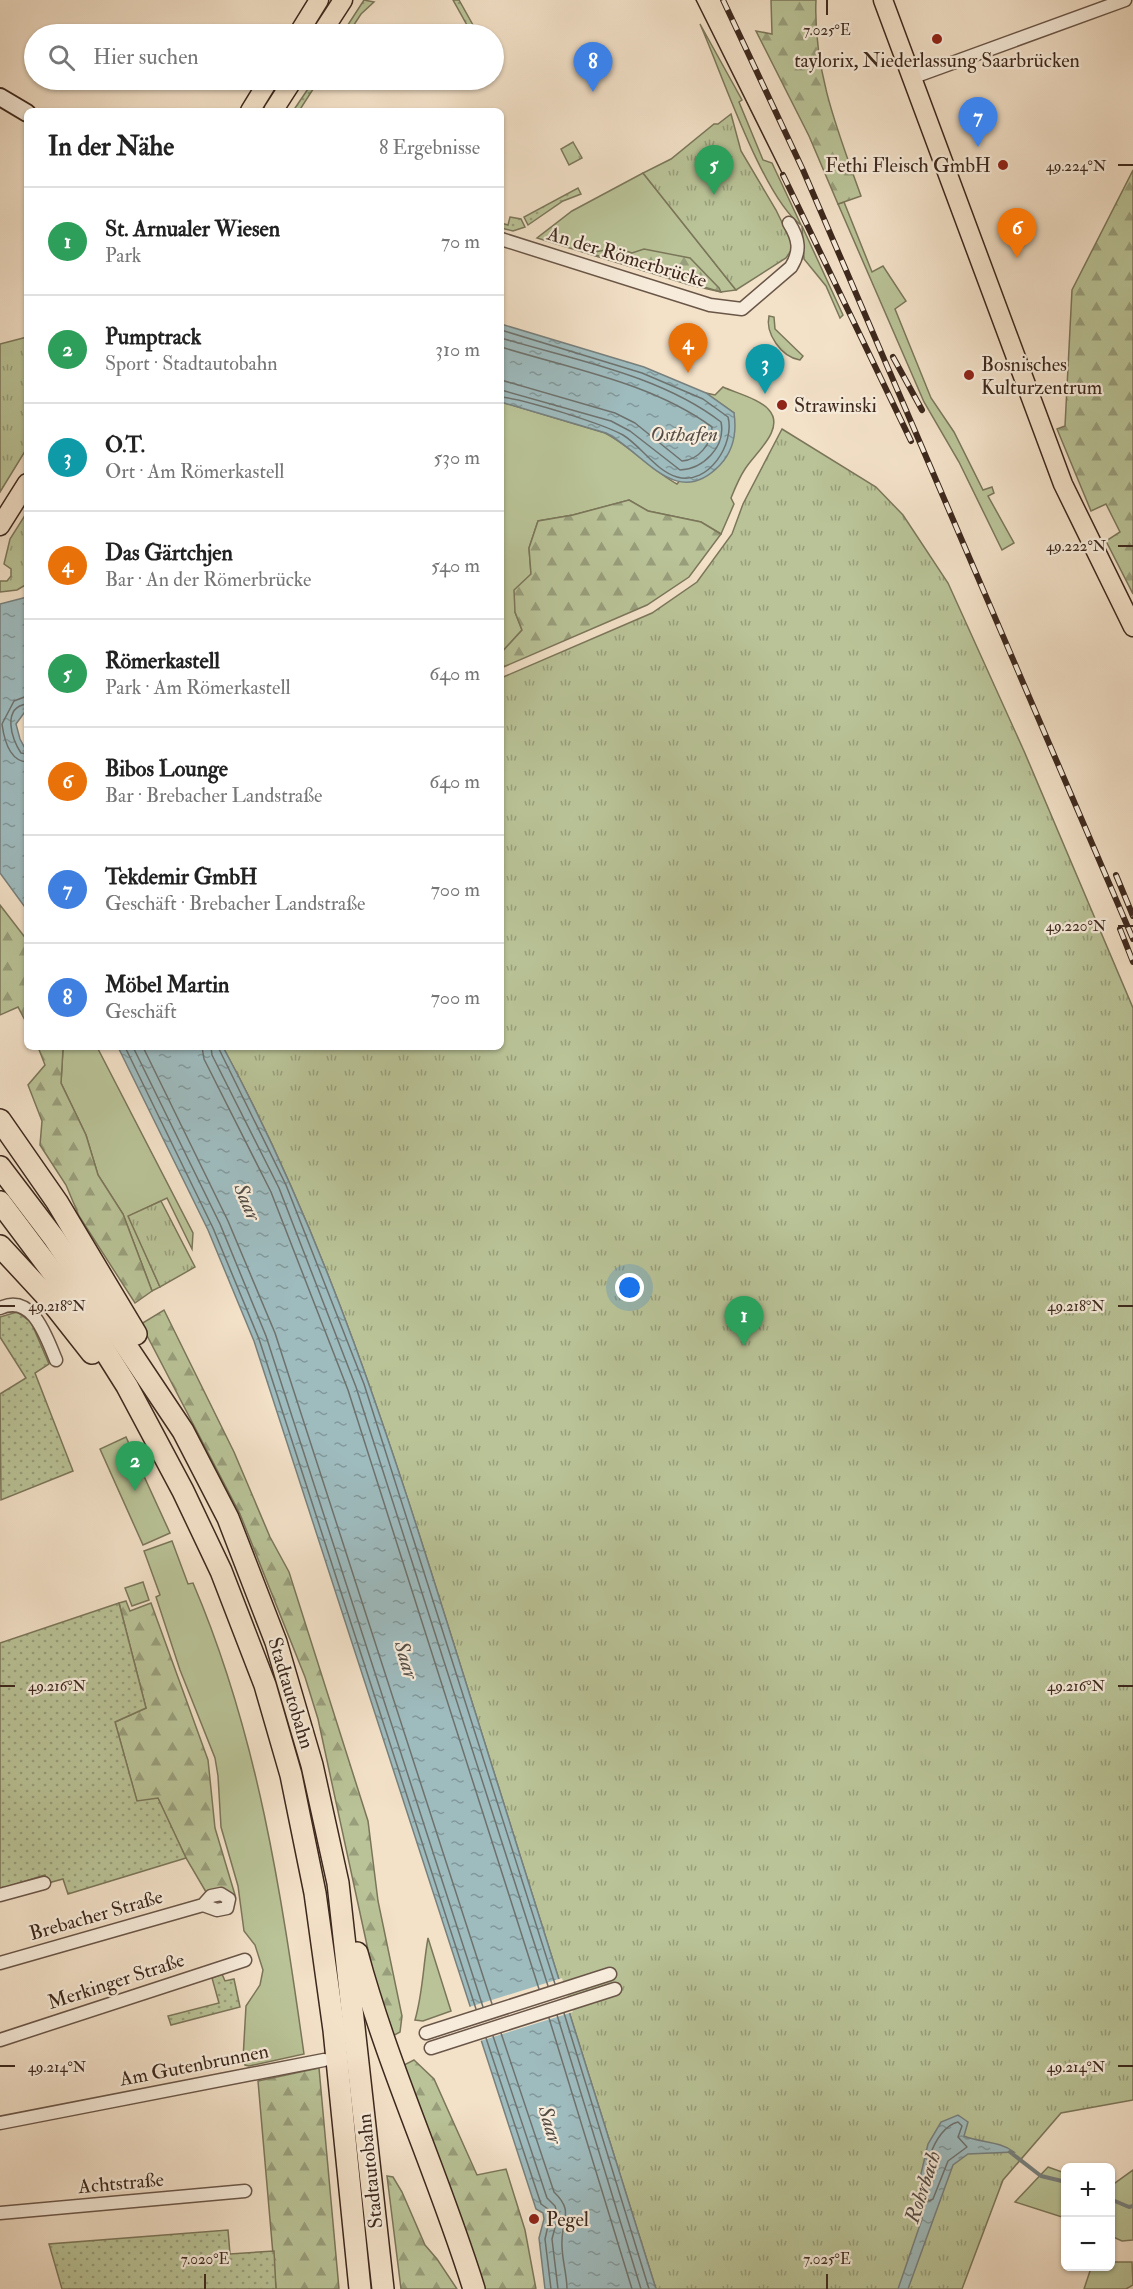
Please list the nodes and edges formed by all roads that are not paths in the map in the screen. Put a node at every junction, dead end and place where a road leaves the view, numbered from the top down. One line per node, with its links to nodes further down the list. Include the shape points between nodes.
1 (319, 0): 5 (main road)
2 (342, 0): 6 (main road)
3 (883, 0): 7 (main road)
4 (1125, 0): 7 (street)
5 (304, 24)
6 (327, 24)
7 (911, 78): 18 (main road, via 1063,484)
8 (263, 90): 11 (main road)
9 (287, 90): 12 (main road)
10 (0, 97): 13 (street)
11 (252, 108)
12 (275, 108)
13 (24, 110)
14 (789, 224): 15 (street, An der Römerbrücke, via 797,237 796,258 791,267 742,309 710,305)
15 (504, 240)
16 (24, 488): 17 (main road)
17 (0, 526)
18 (1133, 627)
19 (0, 1120): 26 (highway, via 57,1202 116,1299 168,1389)
20 (0, 1167): 26 (highway, Stadtautobahn, via 100,1305)
21 (0, 1202): 25 (highway, Stadtautobahn, via 94,1333)
22 (0, 1246): 25 (highway, via 51,1301)
23 (0, 1308): 24 (street, via 14,1304 38,1318)
24 (56, 1360)
25 (150, 1431): 42 (highway, Stadtautobahn, via 183,1491 235,1603 278,1723 305,1837 334,2030)
26 (183, 1431): 28 (highway, Stadtautobahn, via 228,1518 276,1642 312,1765)
27 (44, 1882): 29 (street)
28 (338, 1883): 43 (highway, Stadtautobahn); 44 (highway, via 378,2026 454,2225)
29 (0, 1895)
30 (203, 1905): 32 (street, Brebacher Straße)
31 (245, 1960): 36 (street, Merkinger Straße)
32 (0, 1963)
33 (610, 1974): 35 (street)
34 (615, 1989): 37 (street)
35 (426, 2033)
36 (0, 2040)
37 (430, 2049)
38 (324, 2060): 39 (street, Am Gutenbrunnen)
39 (0, 2123)
40 (245, 2191): 41 (street, Achtstraße)
41 (0, 2213)
42 (360, 2287)
43 (383, 2289)
44 (474, 2289)

